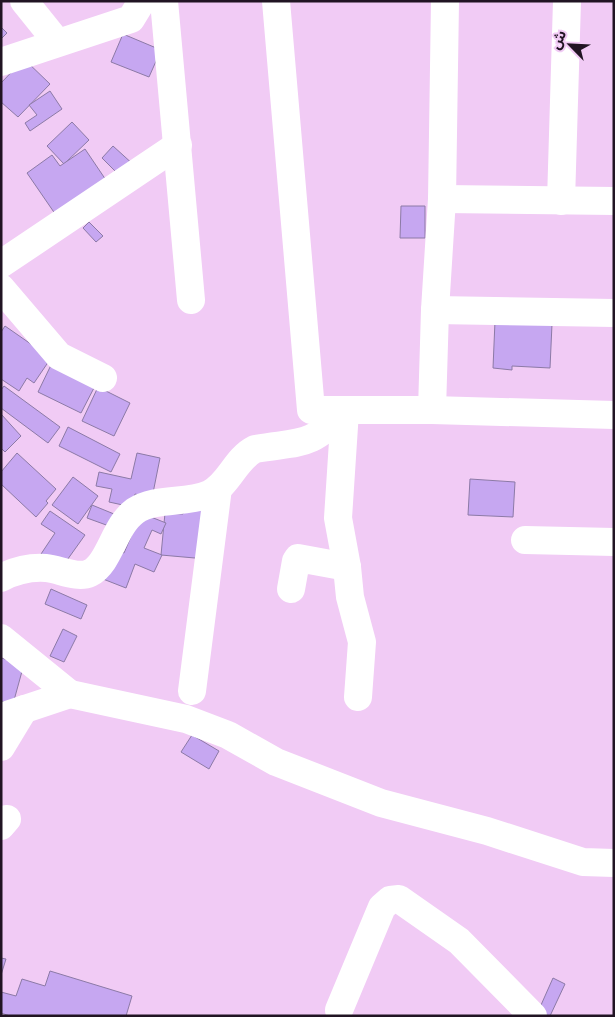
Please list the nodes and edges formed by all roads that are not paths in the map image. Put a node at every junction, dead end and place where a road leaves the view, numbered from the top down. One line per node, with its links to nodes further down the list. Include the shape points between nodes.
1 (24, 1): 7 (street)
2 (142, 1): 7 (street, via 131,19)
3 (164, 1): 9 (street)
4 (276, 1): 20 (street, via 310,407 315,411)
5 (445, 1): 10 (street)
6 (567, 1): 11 (street)
7 (57, 42): 8 (street)
8 (1, 62)
9 (178, 145): 13 (street); 15 (street)
10 (442, 199): 11 (street); 16 (street)
11 (561, 201): 12 (street)
12 (614, 201)
13 (1, 264)
14 (1, 288): 18 (street, via 59,356)
15 (191, 300)
16 (435, 310): 17 (street); 19 (street)
17 (614, 313)
18 (103, 378)
19 (432, 410): 20 (street); 21 (street)
20 (345, 411): 22 (street, via 320,435 306,442 249,452); 25 (street, via 338,518)
21 (614, 415)
22 (218, 488): 26 (street, via 203,496 147,505 136,511 118,529 96,569 89,574 46,568 19,571); 29 (street)
23 (525, 540): 24 (street)
24 (614, 542)
25 (348, 566): 27 (street, via 298,558); 31 (street, via 350,597 362,642)
26 (1, 578)
27 (291, 589)
28 (1, 638): 30 (street)
29 (192, 691)
30 (70, 694): 32 (street); 34 (street, via 186,719 228,735 276,762 381,803 487,831 583,862)
31 (358, 698)
32 (12, 713): 33 (street)
33 (1, 747)
34 (614, 863)
35 (339, 1010): 36 (street, via 382,907 390,900 399,899 459,942)
36 (533, 1016)

